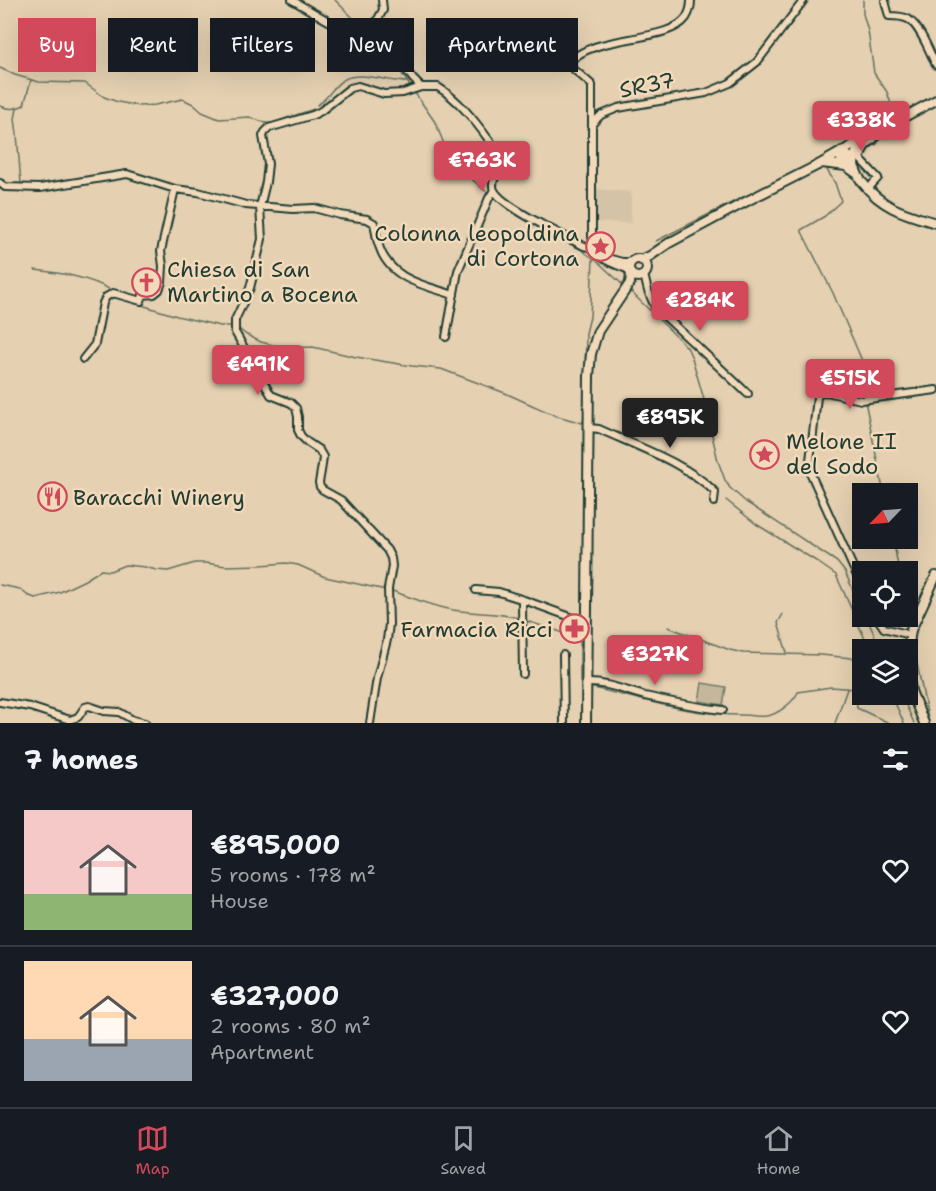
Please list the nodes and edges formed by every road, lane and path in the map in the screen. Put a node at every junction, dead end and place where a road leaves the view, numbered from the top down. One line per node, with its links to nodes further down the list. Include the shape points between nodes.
1 (292, 0): 7 (street)
2 (382, 0): 6 (street)
3 (691, 0): 12 (street, via 686,19 677,27 603,44 569,63 592,85)
4 (804, 0): 12 (street, SR37, via 757,62 730,83 706,93 618,108)
5 (885, 1): 8 (street, via 889,16 909,20 916,28)
6 (379, 18)
7 (327, 20)
8 (936, 65)
9 (408, 72): 10 (street)
10 (415, 89): 21 (street, via 438,87 482,128 501,158); 22 (street, via 384,94 365,87 350,88 313,115 269,128 263,136 268,164)
11 (936, 100): 13 (main road)
12 (592, 124): 24 (street, via 591,237)
13 (878, 131): 14 (main road); 20 (street, via 861,156 878,178)
14 (863, 139): 15 (main road); 17 (main road)
15 (842, 152): 16 (main road); 17 (main road, via 841,159)
16 (822, 163): 17 (main road); 25 (main road)
17 (852, 168): 20 (main road)
18 (0, 183): 19 (street, via 5,187 40,188 127,174)
19 (175, 189): 22 (street); 29 (street, via 160,251 163,266 159,290 143,295 141,301 113,293 106,297 95,344)
20 (868, 189): 23 (main road, via 890,207)
21 (491, 194): 24 (street); 27 (street, via 458,271)
22 (260, 207): 27 (street, via 314,208 367,219 374,223 379,247 392,269 405,278); 51 (street, via 262,239 250,288 235,320 235,332 271,395 296,408 298,430 323,457 320,487 341,501 391,558 389,624)
23 (936, 223)
24 (595, 251): 26 (street)
25 (652, 254): 26 (main road); 26 (main road, via 641,260 645,263)
26 (637, 271): 32 (street, via 655,307); 34 (main road, via 594,341)
27 (454, 295): 28 (street)
28 (446, 337)
29 (83, 359)
30 (864, 382): 33 (street)
31 (936, 390): 33 (street)
32 (748, 394)
33 (868, 399): 36 (street, via 826,392 817,397 809,470)
34 (589, 428): 35 (street, via 680,466 715,492); 40 (main road)
35 (714, 502)
36 (852, 565)
37 (936, 576): 42 (main road)
38 (476, 590): 39 (street)
39 (524, 600): 40 (street); 45 (street)
40 (587, 623): 46 (main road)
41 (883, 627): 42 (street)
42 (910, 635): 43 (main road)
43 (910, 639)
44 (563, 655): 52 (street)
45 (523, 675)
46 (586, 683): 49 (street); 53 (main road)
47 (0, 702): 50 (street, via 70,720 89,706)
48 (917, 705): 54 (main road)
49 (723, 710)
50 (145, 723)
51 (370, 723)
52 (564, 723)
53 (586, 723)
54 (924, 723)

